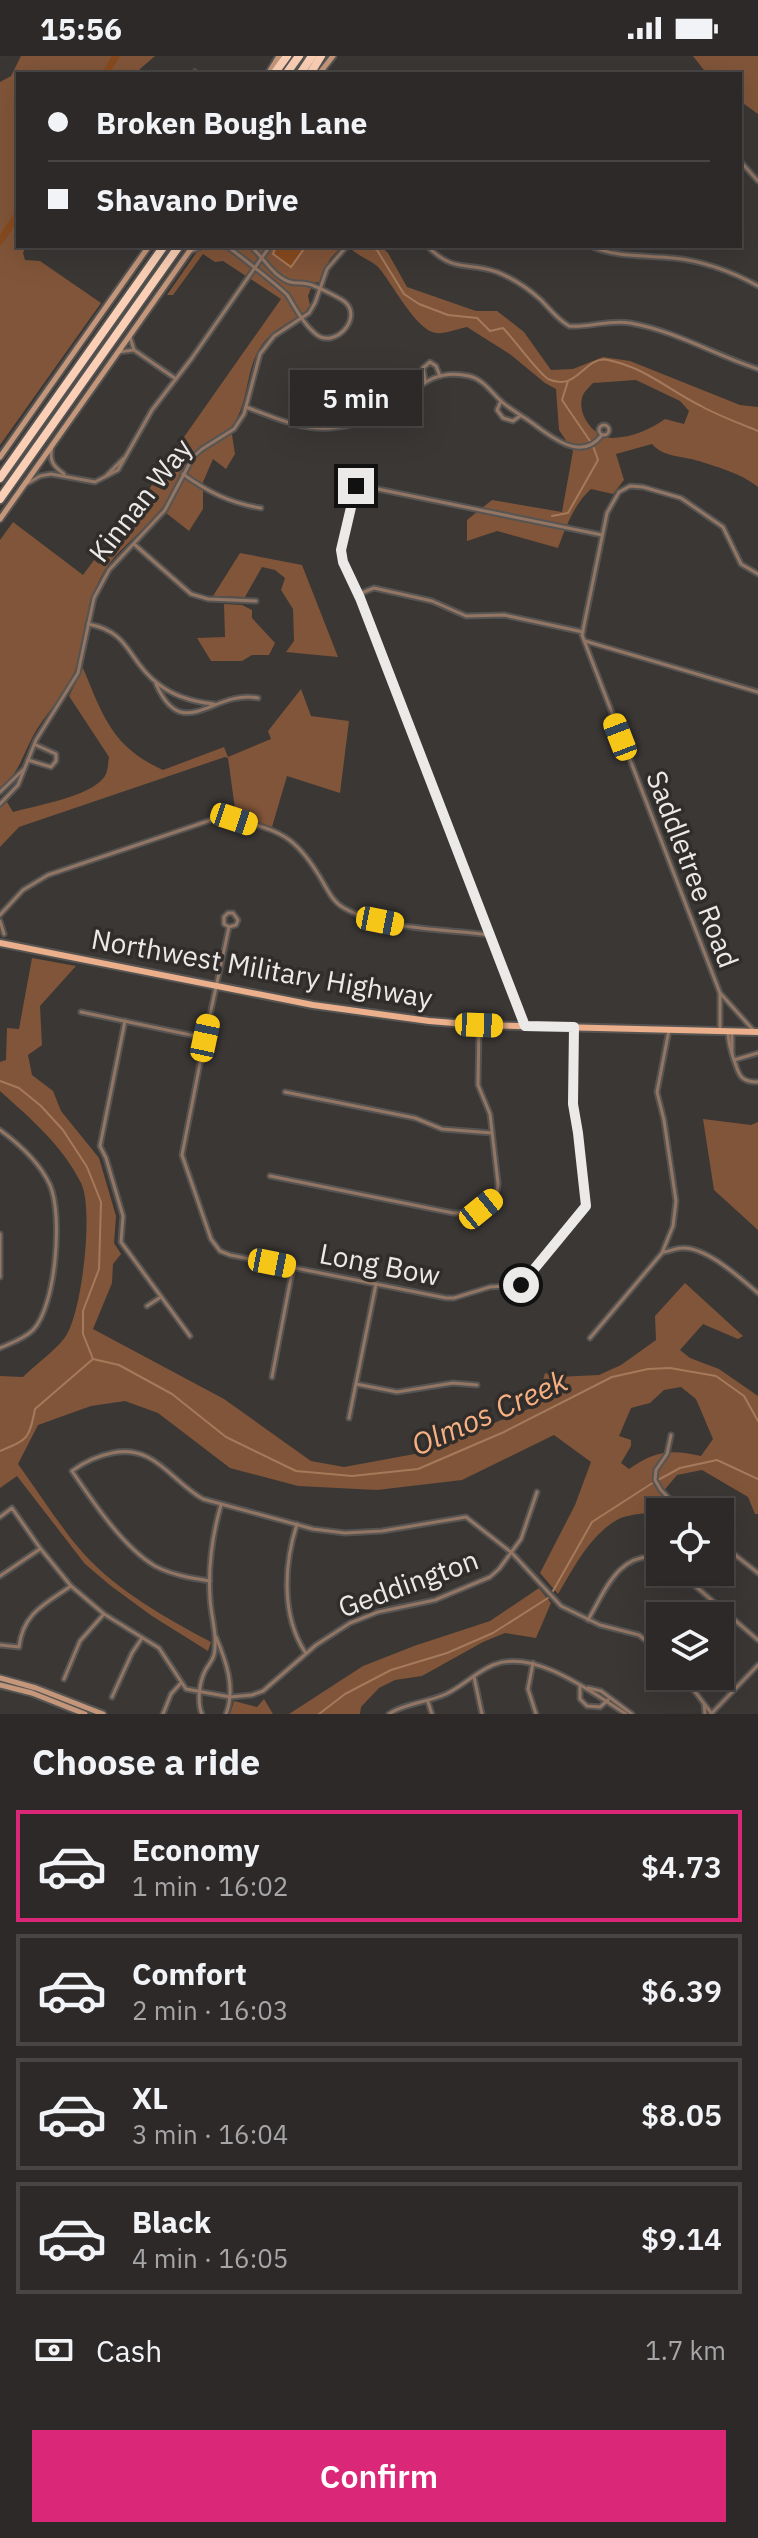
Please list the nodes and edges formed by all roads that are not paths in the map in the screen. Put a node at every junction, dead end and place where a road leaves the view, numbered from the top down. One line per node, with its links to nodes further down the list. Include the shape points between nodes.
1 (287, 56): 3 (highway)
2 (333, 56): 4 (main road)
3 (273, 72)
4 (321, 72)
5 (742, 163): 6 (street)
6 (758, 181)
7 (148, 248): 38 (main road)
8 (163, 248): 41 (highway)
9 (178, 248): 43 (highway)
10 (192, 248): 18 (main road)
11 (199, 248): 18 (street)
12 (229, 248): 20 (street)
13 (252, 248): 19 (street)
14 (268, 248): 19 (street)
15 (345, 248): 23 (street, Kinnan Way)
16 (430, 248): 29 (street, via 461,267 513,280 569,326 634,324 685,338)
17 (598, 248): 22 (street, via 711,265)
18 (188, 253): 26 (main road)
19 (261, 258): 20 (street); 21 (street)
20 (254, 268): 24 (street); 31 (street)
21 (294, 284): 23 (street, via 308,283); 24 (street)
22 (758, 286)
23 (320, 290): 25 (street, Kinnan Way); 25 (street, via 350,308 345,328 328,339)
24 (287, 294): 25 (street)
25 (302, 318): 34 (street, Kinnan Way, via 274,336 260,354)
26 (130, 335): 27 (street); 28 (main road)
27 (134, 350): 28 (street); 31 (street)
28 (117, 353): 37 (main road)
29 (758, 369)
30 (440, 376): 32 (street); 32 (street, via 430,362 423,368); 33 (street, via 474,377)
31 (176, 379): 40 (street, via 118,470 95,482)
32 (425, 381): 34 (street, via 389,409 342,427 298,426)
33 (501, 401): 35 (street); 35 (street, via 497,410 503,418 513,421)
34 (246, 407): 39 (street, Kinnan Way, via 234,429 202,449)
35 (520, 415): 36 (street, via 570,446 589,445)
36 (602, 435)
37 (53, 444): 40 (street, via 53,465); 42 (main road)
38 (0, 457)
39 (183, 474): 44 (street, via 227,501); 47 (street, Kinnan Way, via 165,510)
40 (66, 476): 42 (street, via 40,476)
41 (0, 478)
42 (24, 485): 45 (main road)
43 (0, 499)
44 (261, 508)
45 (0, 519)
46 (602, 535): 48 (street, Saddletree Road, via 610,505 624,488 643,487 681,498 723,527 741,564); 49 (street, via 356,486 341,550); 52 (street, Saddletree Road)
47 (134, 544): 50 (street, via 191,594); 51 (street, Kinnan Way, via 101,584)
48 (758, 574)
49 (358, 594): 52 (street, via 374,588 432,601 466,616 504,615); 66 (street)
50 (256, 601)
51 (88, 624): 54 (street, via 119,637); 58 (street, Kinnan Way, via 78,673)
52 (583, 632): 53 (street, Saddletree Road)
53 (583, 641): 55 (street); 69 (street, Saddletree Road)
54 (156, 683): 57 (street, via 179,696); 57 (street, via 162,698 181,712 201,712)
55 (758, 692)
56 (258, 698): 57 (street, via 237,696)
57 (214, 704)
58 (34, 745): 59 (street, Kinnan Way); 59 (street, via 52,751 56,761 46,767)
59 (28, 760): 60 (street, Kinnan Way)
60 (24, 769): 61 (street, Kinnan Way); 62 (street, Kinnan Way, via 18,785)
61 (0, 792)
62 (0, 803)
63 (0, 918): 65 (street); 66 (street, via 23,890 48,875 226,818 285,837 311,863 337,903 365,917)
64 (229, 927): 68 (street, Long Bow)
65 (4, 934)
66 (490, 935): 73 (street)
67 (0, 943): 68 (main road, Northwest Military Highway)
68 (217, 985): 72 (main road, Northwest Military Highway, via 354,1012); 79 (street, Long Bow)
69 (720, 993): 76 (street, Saddletree Road); 78 (street, Saddletree Road)
70 (81, 1012): 71 (street)
71 (125, 1021): 79 (street); 85 (street)
72 (479, 1025): 73 (main road, Northwest Military Highway); 87 (street, via 478,1085)
73 (525, 1026): 74 (main road, Northwest Military Highway)
74 (574, 1027): 75 (main road, Northwest Military Highway); 93 (street, Long Bow, via 573,1104 586,1206 521,1285 454,1298)
75 (669, 1030): 76 (main road, Northwest Military Highway); 90 (street, via 657,1092 676,1209)
76 (720, 1031): 77 (main road, Northwest Military Highway)
77 (730, 1031): 78 (main road, Northwest Military Highway); 81 (street, via 728,1046)
78 (756, 1032)
79 (205, 1038): 91 (street, Long Bow, via 182,1155 211,1239 230,1255)
80 (758, 1053): 81 (street)
81 (734, 1060): 82 (street, via 740,1078)
82 (758, 1082)
83 (285, 1092): 87 (street, via 415,1118 442,1129)
84 (100, 1096): 85 (street)
85 (109, 1097): 95 (street, via 100,1146 123,1216 121,1242)
86 (0, 1130): 99 (street, via 28,1154 49,1184 57,1232 48,1305 33,1330)
87 (492, 1133): 88 (street, via 498,1192 470,1212)
88 (270, 1176)
89 (0, 1234): 92 (street)
90 (662, 1253): 94 (street, via 697,1251); 98 (street)
91 (293, 1267): 93 (street, Long Bow); 100 (street)
92 (0, 1277)
93 (376, 1284): 101 (street)
94 (758, 1293)
95 (161, 1297): 96 (street); 97 (street)
96 (147, 1306)
97 (190, 1336)
98 (590, 1338)
99 (0, 1348)
100 (272, 1377)
101 (356, 1384): 102 (street, via 397,1392 453,1383); 103 (street)
102 (477, 1385)
103 (349, 1418)
104 (671, 1435): 106 (street, via 655,1480)
105 (537, 1492): 111 (street, Geddington)
106 (669, 1498)
107 (221, 1505): 109 (street); 116 (street, via 212,1537); 116 (street, via 189,1491 142,1453 102,1455 72,1471 95,1504 154,1565)
108 (0, 1517): 110 (street, via 12,1508)
109 (297, 1524): 111 (street, via 364,1533 466,1517); 126 (street, via 288,1562 288,1595)
110 (40, 1548): 115 (street); 117 (street)
111 (512, 1553): 120 (street, via 557,1603); 126 (street, Geddington, via 485,1580 435,1600 364,1617)
112 (734, 1554): 114 (street)
113 (646, 1557): 120 (street, via 622,1566)
114 (758, 1573)
115 (0, 1576)
116 (210, 1581): 121 (street)
117 (71, 1586): 119 (street); 125 (street, via 27,1620 19,1647)
118 (695, 1586): 123 (street)
119 (104, 1614): 122 (street); 131 (street, via 80,1641)
120 (588, 1620): 124 (street)
121 (215, 1634): 137 (street); 139 (street, via 228,1669)
122 (142, 1638): 132 (street, via 166,1656); 138 (street)
123 (758, 1640)
124 (646, 1641)
125 (0, 1645)
126 (306, 1653): 139 (street, Geddington, via 263,1691)
127 (533, 1663): 129 (street, via 512,1660); 134 (street); 151 (street, via 528,1694)
128 (758, 1665): 155 (street)
129 (474, 1677): 141 (street); 150 (street)
130 (0, 1678): 135 (main road)
131 (64, 1679)
132 (181, 1683): 137 (street, Geddington); 145 (street)
133 (0, 1685): 135 (main road)
134 (581, 1685): 140 (street); 140 (street, via 580,1699 587,1706 600,1707)
135 (22, 1687): 143 (main road); 144 (main road)
136 (694, 1690): 142 (street)
137 (200, 1693): 139 (street, Geddington); 146 (street)
138 (112, 1697)
139 (230, 1697): 147 (street)
140 (608, 1699): 152 (street); 153 (street)
141 (428, 1701): 148 (street); 149 (street)
142 (704, 1704): 154 (street); 155 (street)
143 (85, 1714)
144 (103, 1714)
145 (163, 1714)
146 (202, 1714)
147 (226, 1714)
148 (389, 1714)
149 (432, 1714)
150 (482, 1714)
151 (536, 1714)
152 (626, 1714)
153 (632, 1714)
154 (705, 1714)
155 (711, 1714)

